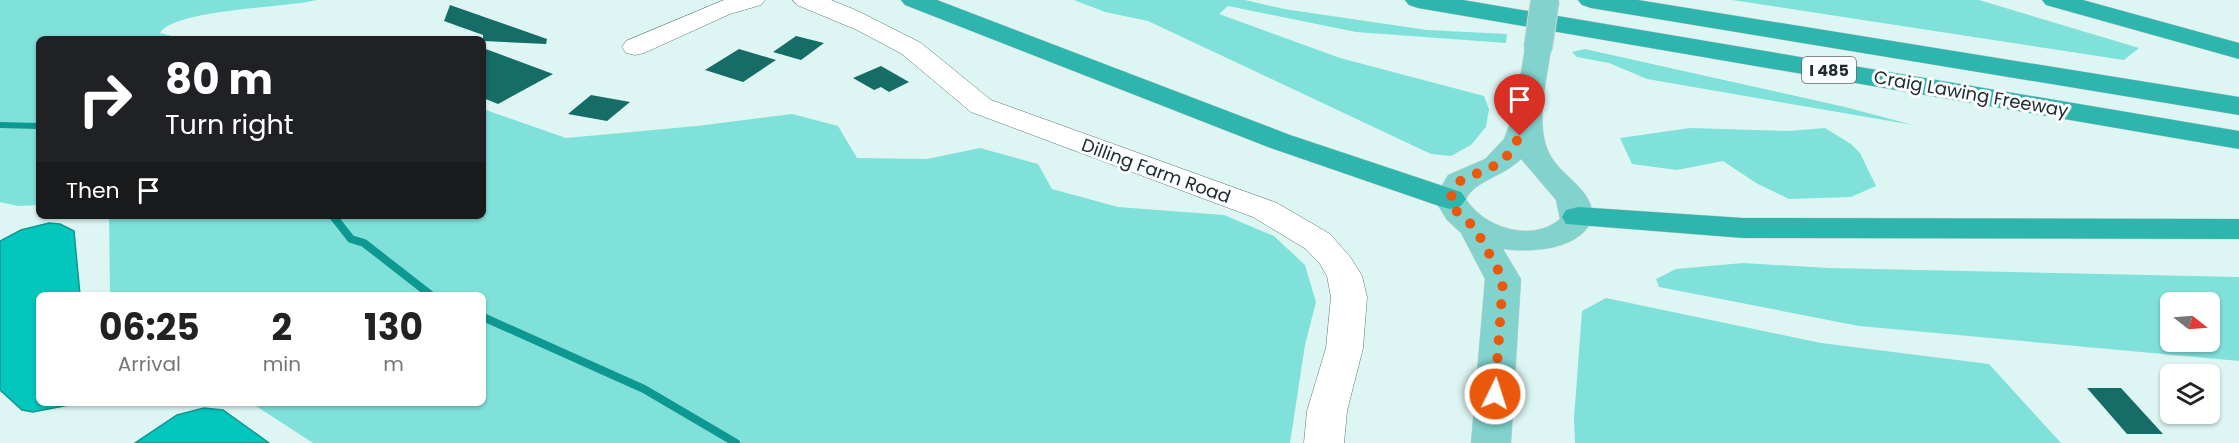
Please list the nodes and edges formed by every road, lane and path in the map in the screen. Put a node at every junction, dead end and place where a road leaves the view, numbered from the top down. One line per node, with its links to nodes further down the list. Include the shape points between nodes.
1 (752, 0): 8 (street, via 721,9)
2 (806, 0): 19 (street, Dilling Farm Road, via 858,21 915,51 981,106 1265,210 1294,224 1331,251 1348,284 1351,303 1346,346 1324,423)
3 (914, 0): 13 (highway, via 1279,141)
4 (1418, 0): 12 (highway, Craig Lawing Freeway / I 485)
5 (1545, 0): 11 (main road, bridge)
6 (1591, 0): 10 (highway, Craig Lawing Freeway / I 485)
7 (2055, 0): 9 (highway)
8 (635, 47)
9 (2239, 51)
10 (2239, 106)
11 (1526, 124): 13 (main road, via 1503,162 1458,182); 14 (main road, via 1537,158 1569,196)
12 (2239, 140)
13 (1450, 199): 15 (main road, via 1454,209)
14 (1578, 217): 16 (highway, via 1743,228); 17 (main road, via 1571,227)
15 (1475, 228): 17 (main road, via 1507,239); 18 (main road)
16 (2239, 229)
17 (1539, 240): 18 (main road)
18 (1503, 279): 20 (main road)
19 (1324, 443)
20 (1491, 443)

